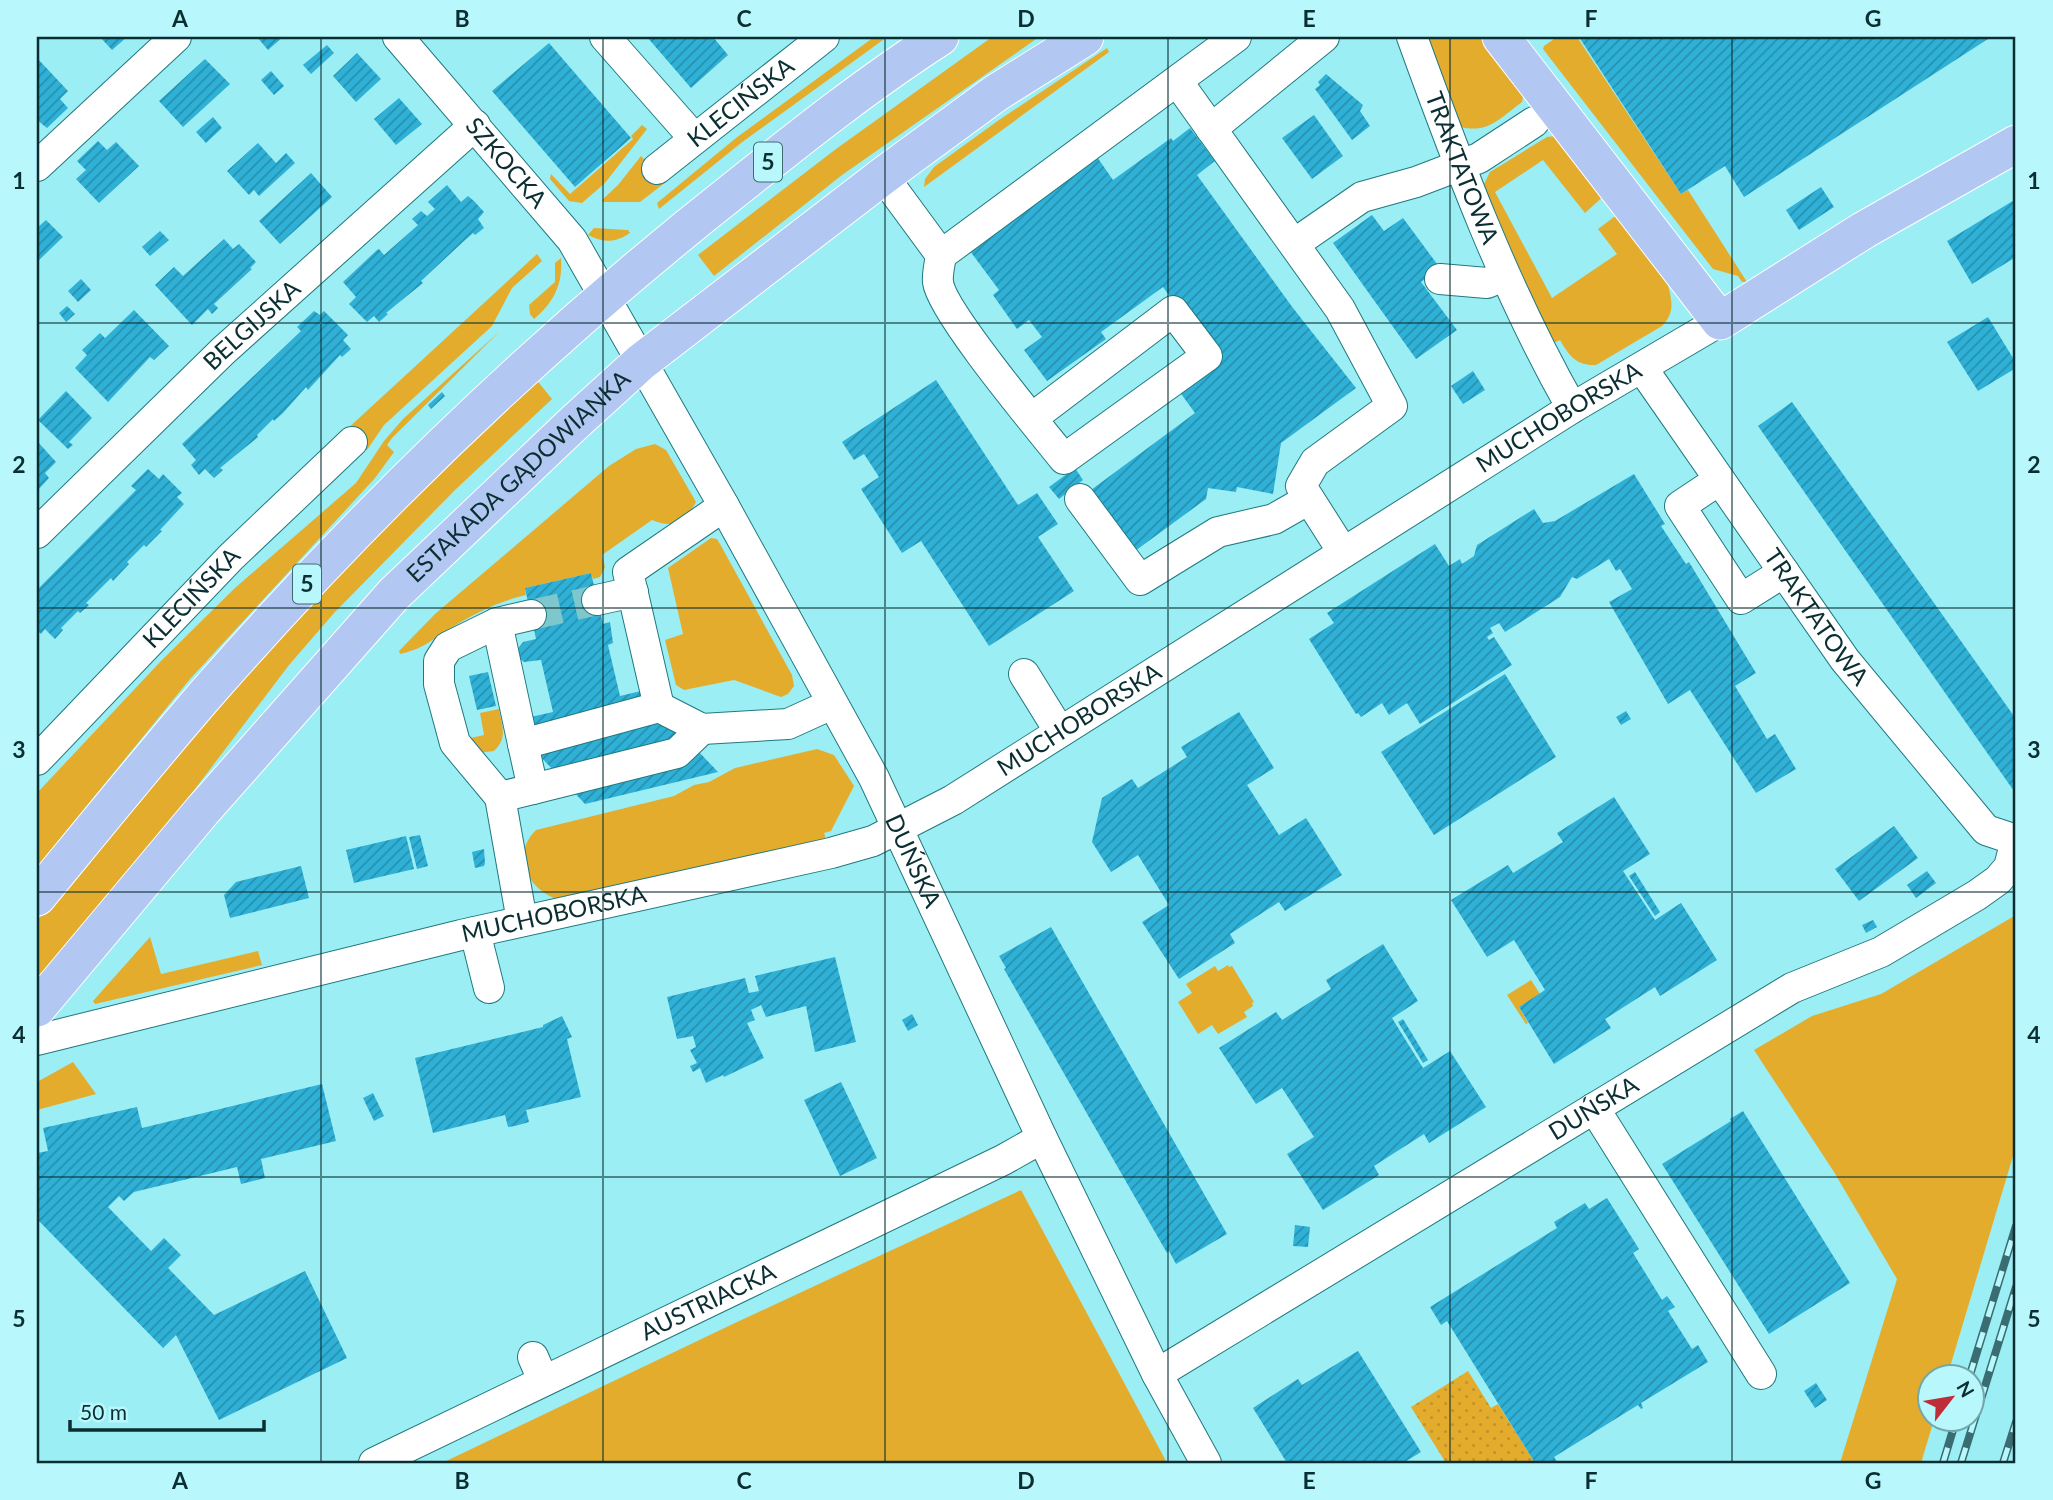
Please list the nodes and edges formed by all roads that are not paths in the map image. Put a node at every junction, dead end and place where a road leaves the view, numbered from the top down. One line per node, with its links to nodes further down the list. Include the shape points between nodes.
1 (176, 37): 17 (street)
2 (398, 37): 13 (street, SZKOCKA)
3 (605, 37): 15 (street)
4 (824, 37): 15 (street, KLECIŃSKA)
5 (940, 37): 25 (main road, 5, via 803,135)
6 (1085, 37): 20 (main road, ESTAKADA GĄDOWIANKA, via 996,93)
7 (1236, 37): 11 (street)
8 (1324, 37): 14 (street)
9 (1412, 37): 18 (street, TRAKTATOWA)
10 (1501, 37): 26 (main road)
11 (1177, 81): 14 (street); 22 (street)
12 (1534, 122): 18 (street)
13 (475, 125): 25 (street, SZKOCKA, via 570,236); 36 (street, BELGIJSKA, via 223,351)
14 (1211, 130): 21 (street)
15 (694, 138): 19 (street, KLECIŃSKA)
16 (2016, 144): 26 (main road, MUCHOBORSKA, via 1864,230)
17 (37, 166)
18 (1459, 167): 21 (street, via 1362,197); 23 (street, TRAKTATOWA)
19 (657, 169)
20 (883, 176): 22 (street); 27 (main road, ESTAKADA GĄDOWIANKA)
21 (1294, 244): 34 (street, via 1340,309 1392,407 1315,462 1301,486)
22 (941, 255): 30 (street, via 938,282 943,297)
23 (1504, 276): 24 (street, via 1487,283); 29 (street, TRAKTATOWA)
24 (1440, 279)
25 (604, 297): 27 (street, SZKOCKA); 54 (main road, 5, via 478,413 317,573 207,694)
26 (1720, 321): 28 (street, MUCHOBORSKA)
27 (641, 362): 35 (street, DUŃSKA); 58 (main road, ESTAKADA GĄDOWIANKA, via 394,594 202,811)
28 (1642, 368): 29 (street, MUCHOBORSKA); 32 (street, TRAKTATOWA)
29 (1572, 408): 37 (street, MUCHOBORSKA)
30 (1032, 418): 30 (street, via 1064,460 1207,356 1173,312)
31 (352, 442): 49 (street, KLECIŃSKA, via 231,557)
32 (1719, 480): 38 (street, TRAKTATOWA); 38 (street, via 1679,506 1741,598)
33 (1080, 499): 34 (street, via 1140,580 1218,532 1275,519)
34 (1309, 499): 37 (street)
35 (724, 506): 39 (street, via 628,572); 44 (street, DUŃSKA)
36 (37, 533)
37 (1343, 552): 47 (street, MUCHOBORSKA)
38 (1784, 572): 53 (street, TRAKTATOWA, via 1845,660 1986,830)
39 (633, 592): 40 (street); 45 (street)
40 (597, 600)
41 (531, 615): 42 (street)
42 (497, 623): 48 (street); 51 (street, via 447,647 439,661 439,684 455,743)
43 (1024, 674): 47 (street)
44 (832, 704): 46 (street, via 788,724); 52 (street, DUŃSKA)
45 (659, 707): 46 (street); 48 (street)
46 (702, 729): 50 (street, via 677,753)
47 (1060, 732): 52 (street, MUCHOBORSKA)
48 (523, 744): 50 (street)
49 (37, 760)
50 (533, 789): 51 (street)
51 (500, 797): 55 (street)
52 (899, 830): 55 (street, MUCHOBORSKA, via 831,853); 61 (street, DUŃSKA)
53 (2016, 840): 60 (street, DUŃSKA, via 2009,867 1977,895 1881,953 1791,988)
54 (37, 897)
55 (522, 920): 56 (street, MUCHOBORSKA)
56 (475, 932): 57 (street); 59 (street, MUCHOBORSKA)
57 (489, 988)
58 (37, 1008)
59 (37, 1040)
60 (1594, 1108): 62 (street, DUŃSKA); 63 (street)
61 (1042, 1138): 62 (street, DUŃSKA); 64 (street, AUSTRIACKA, via 983,1170 538,1369)
62 (1157, 1374): 65 (street, DUŃSKA)
63 (1761, 1374)
64 (374, 1463)
65 (1206, 1463)

